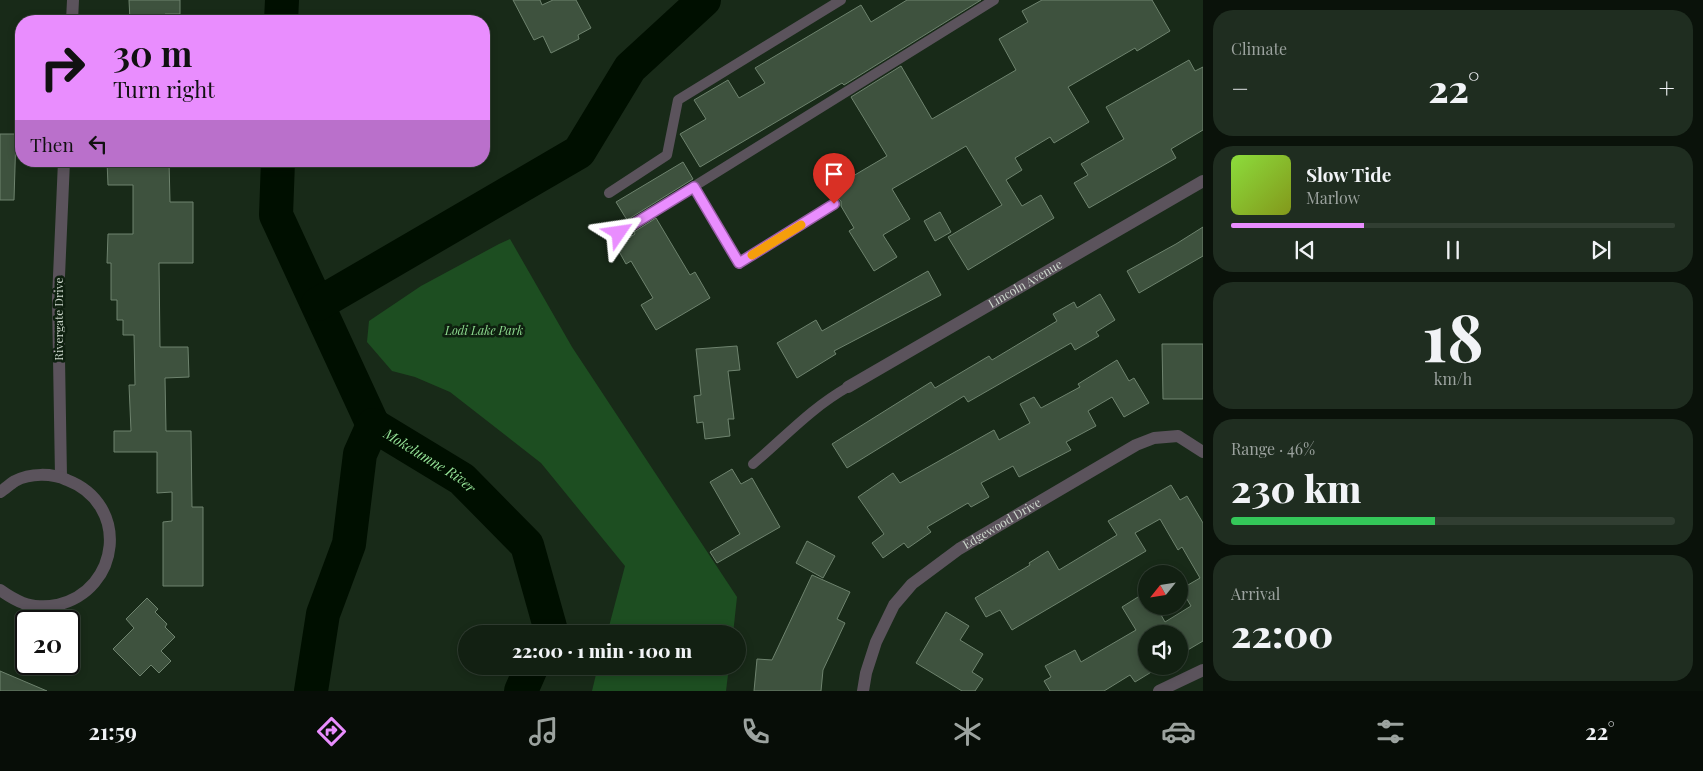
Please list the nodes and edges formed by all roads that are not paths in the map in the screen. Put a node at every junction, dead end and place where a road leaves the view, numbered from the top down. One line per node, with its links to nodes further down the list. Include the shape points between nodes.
1 (72, 0): 4 (street)
2 (841, 0): 8 (lane, via 678,100 667,155)
3 (994, 0): 7 (lane)
4 (72, 15)
5 (64, 167): 14 (street, Rivergate Drive, via 58,299)
6 (1203, 181): 11 (street, Lincoln Avenue)
7 (694, 187): 9 (lane, via 739,263); 10 (lane)
8 (609, 193)
9 (834, 204)
10 (619, 233)
11 (848, 387): 13 (lane, via 802,419)
12 (1203, 452): 18 (street, Edgewood Drive, via 1178,436 1154,438 1136,445 959,549 912,584 894,605 876,642)
13 (753, 464)
14 (60, 477): 15 (street, via 39,475 16,480); 16 (street, via 80,485 95,498 107,519 110,543 106,566 92,587 70,602 49,607 25,604)
15 (0, 492)
16 (0, 590)
17 (1203, 670): 19 (street)
18 (862, 691)
19 (1159, 691)

